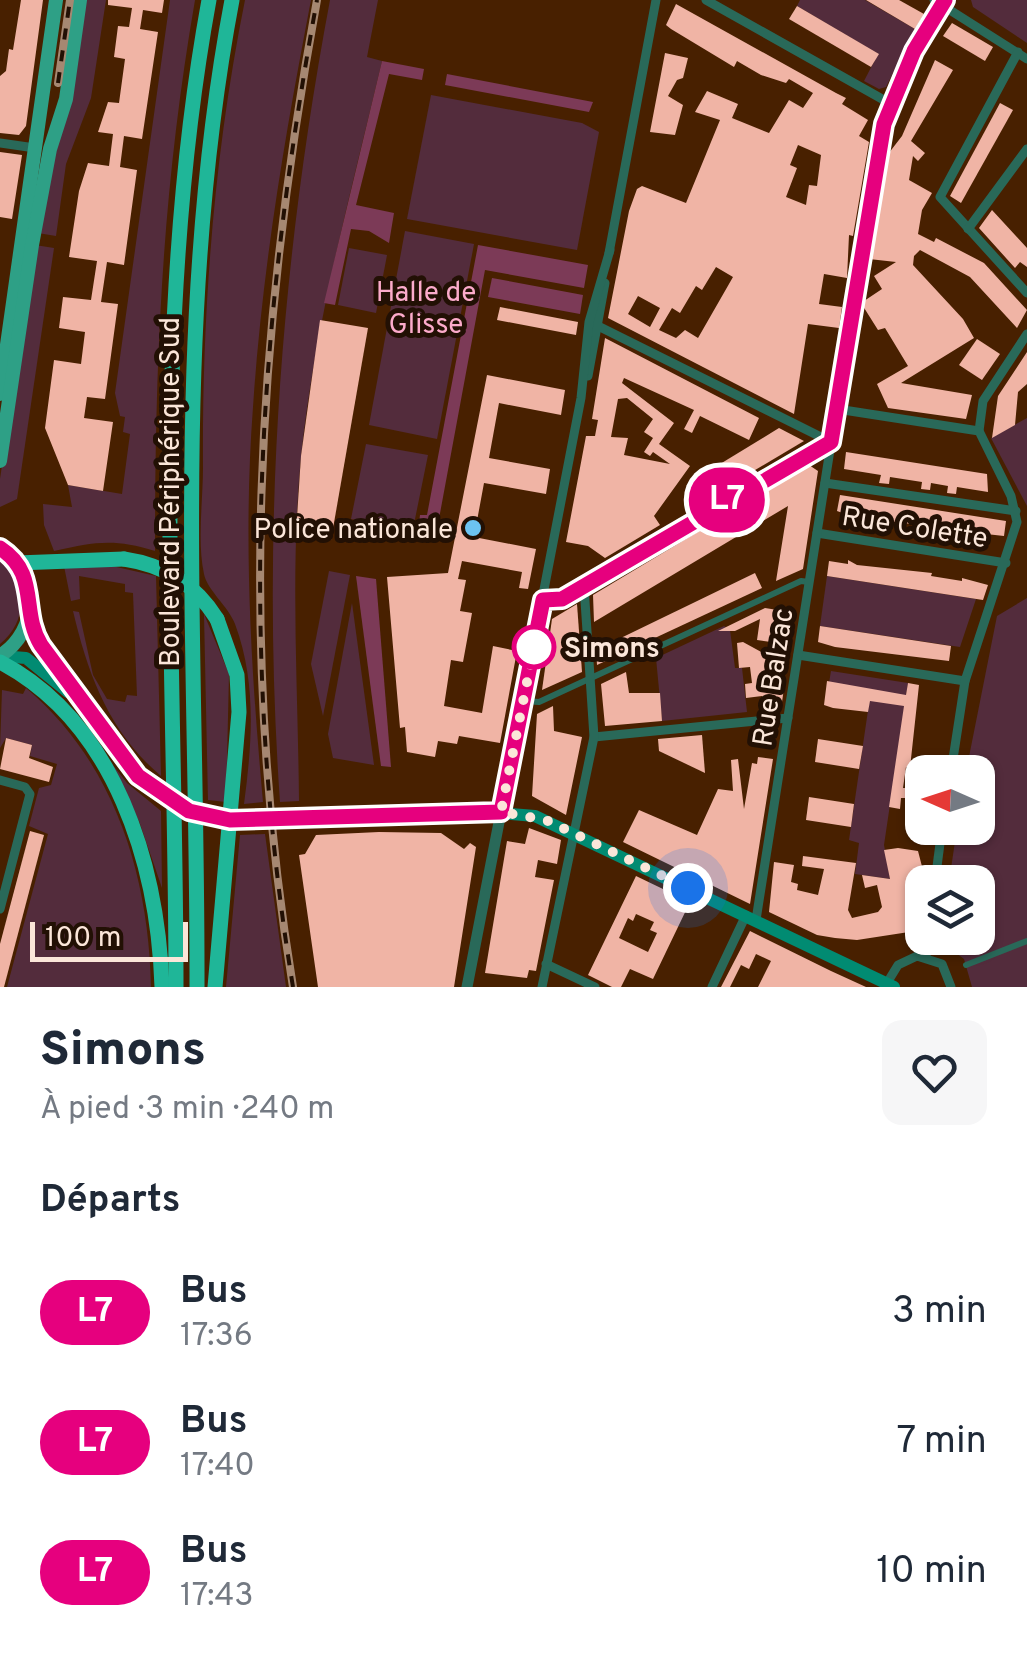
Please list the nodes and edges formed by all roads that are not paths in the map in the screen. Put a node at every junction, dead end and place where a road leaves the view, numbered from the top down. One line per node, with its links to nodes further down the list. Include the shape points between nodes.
1 (56, 0): 12 (main road)
2 (80, 0): 10 (main road)
3 (209, 0): 54 (highway, Boulevard Périphérique Sud, via 180,188 170,349)
4 (232, 0): 55 (highway, Boulevard Périphérique Sud, via 202,192 192,363)
5 (656, 0): 17 (street)
6 (706, 0): 9 (street)
7 (941, 1): 8 (street); 9 (street, Rue Balzac)
8 (1023, 55): 15 (street, via 940,198)
9 (890, 104): 20 (street, Rue Balzac)
10 (60, 116): 14 (main road); 23 (main road, via 32,245)
11 (0, 143): 12 (street)
12 (35, 148): 14 (main road)
13 (1027, 149): 15 (street)
14 (31, 176): 19 (main road)
15 (968, 229): 16 (street)
16 (1027, 293)
17 (594, 323): 22 (street); 32 (street)
18 (1027, 334): 21 (street, via 983,401)
19 (0, 394)
20 (836, 409): 21 (street); 22 (street, Rue Balzac)
21 (979, 432): 25 (street)
22 (831, 442): 24 (street, Rue Balzac); 31 (street)
23 (0, 461)
24 (825, 483): 25 (street); 26 (street, Rue Balzac)
25 (1016, 511): 29 (street)
26 (817, 534): 29 (street, Rue Colette); 30 (street, Rue Balzac)
27 (0, 548): 28 (main road)
28 (18, 563): 33 (main road, via 28,583); 56 (highway, bridge, via 124,559 157,566 179,578 218,620 234,664 239,712)
29 (1006, 563): 37 (street)
30 (809, 582): 34 (street, Rue Balzac); 36 (street)
31 (584, 586): 32 (street, via 558,601); 36 (street)
32 (543, 600): 38 (street)
33 (30, 616): 35 (main road); 39 (main road, via 41,645)
34 (798, 654): 37 (street); 40 (street, Rue Balzac)
35 (0, 658): 39 (main road, via 26,658); 53 (highway, via 64,713 120,796 153,892)
36 (590, 678): 38 (street, via 539,702); 41 (street)
37 (966, 681): 42 (street)
38 (524, 701): 44 (street)
39 (92, 714): 44 (main road, bridge, via 138,776 172,803 208,817)
40 (788, 718): 41 (street); 47 (street, Rue Balzac)
41 (594, 737): 45 (street)
42 (954, 755)
43 (0, 780): 46 (street, via 30,794)
44 (501, 812): 45 (main road, via 528,814); 57 (street)
45 (572, 831): 47 (main road); 50 (street)
46 (0, 909)
47 (751, 917): 52 (main road); 60 (street, Rue Balzac)
48 (1027, 942): 51 (street)
49 (926, 956): 52 (street, via 902,961); 61 (street, via 946,968)
50 (546, 964): 58 (street); 59 (street)
51 (966, 965)
52 (890, 985)
53 (162, 987)
54 (176, 987)
55 (197, 987)
56 (215, 987)
57 (467, 987)
58 (542, 987)
59 (595, 987)
60 (712, 987)
61 (951, 987)

